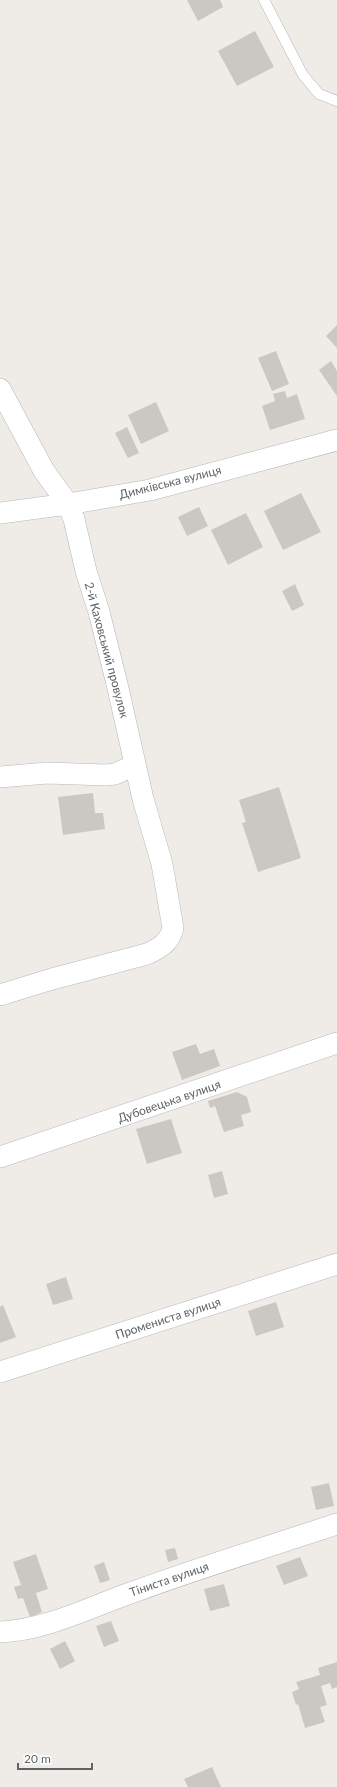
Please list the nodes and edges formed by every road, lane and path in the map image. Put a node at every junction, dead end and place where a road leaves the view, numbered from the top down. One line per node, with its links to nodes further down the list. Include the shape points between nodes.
1 (264, 0): 2 (lane, via 303,75 319,94)
2 (337, 101)
3 (0, 389): 5 (street, 2-й Каховський провулок, via 44,471)
4 (337, 440): 5 (street, Димківська вулиця, via 150,490)
5 (68, 504): 6 (street, Димківська вулиця); 7 (street, 2-й Каховський провулок, via 114,670)
6 (0, 513)
7 (135, 765): 8 (street, via 121,772 106,775 47,773); 9 (street, 2-й Каховський провулок, via 162,864 172,935 161,948 147,954)
8 (0, 777)
9 (0, 995)
10 (337, 1043): 11 (street, Дубовецька вулиця)
11 (0, 1157)
12 (337, 1264): 13 (street, Промениста вулиця)
13 (0, 1372)
14 (337, 1524): 15 (street, Тіниста вулиця, via 193,1570 58,1620)
15 (0, 1632)

